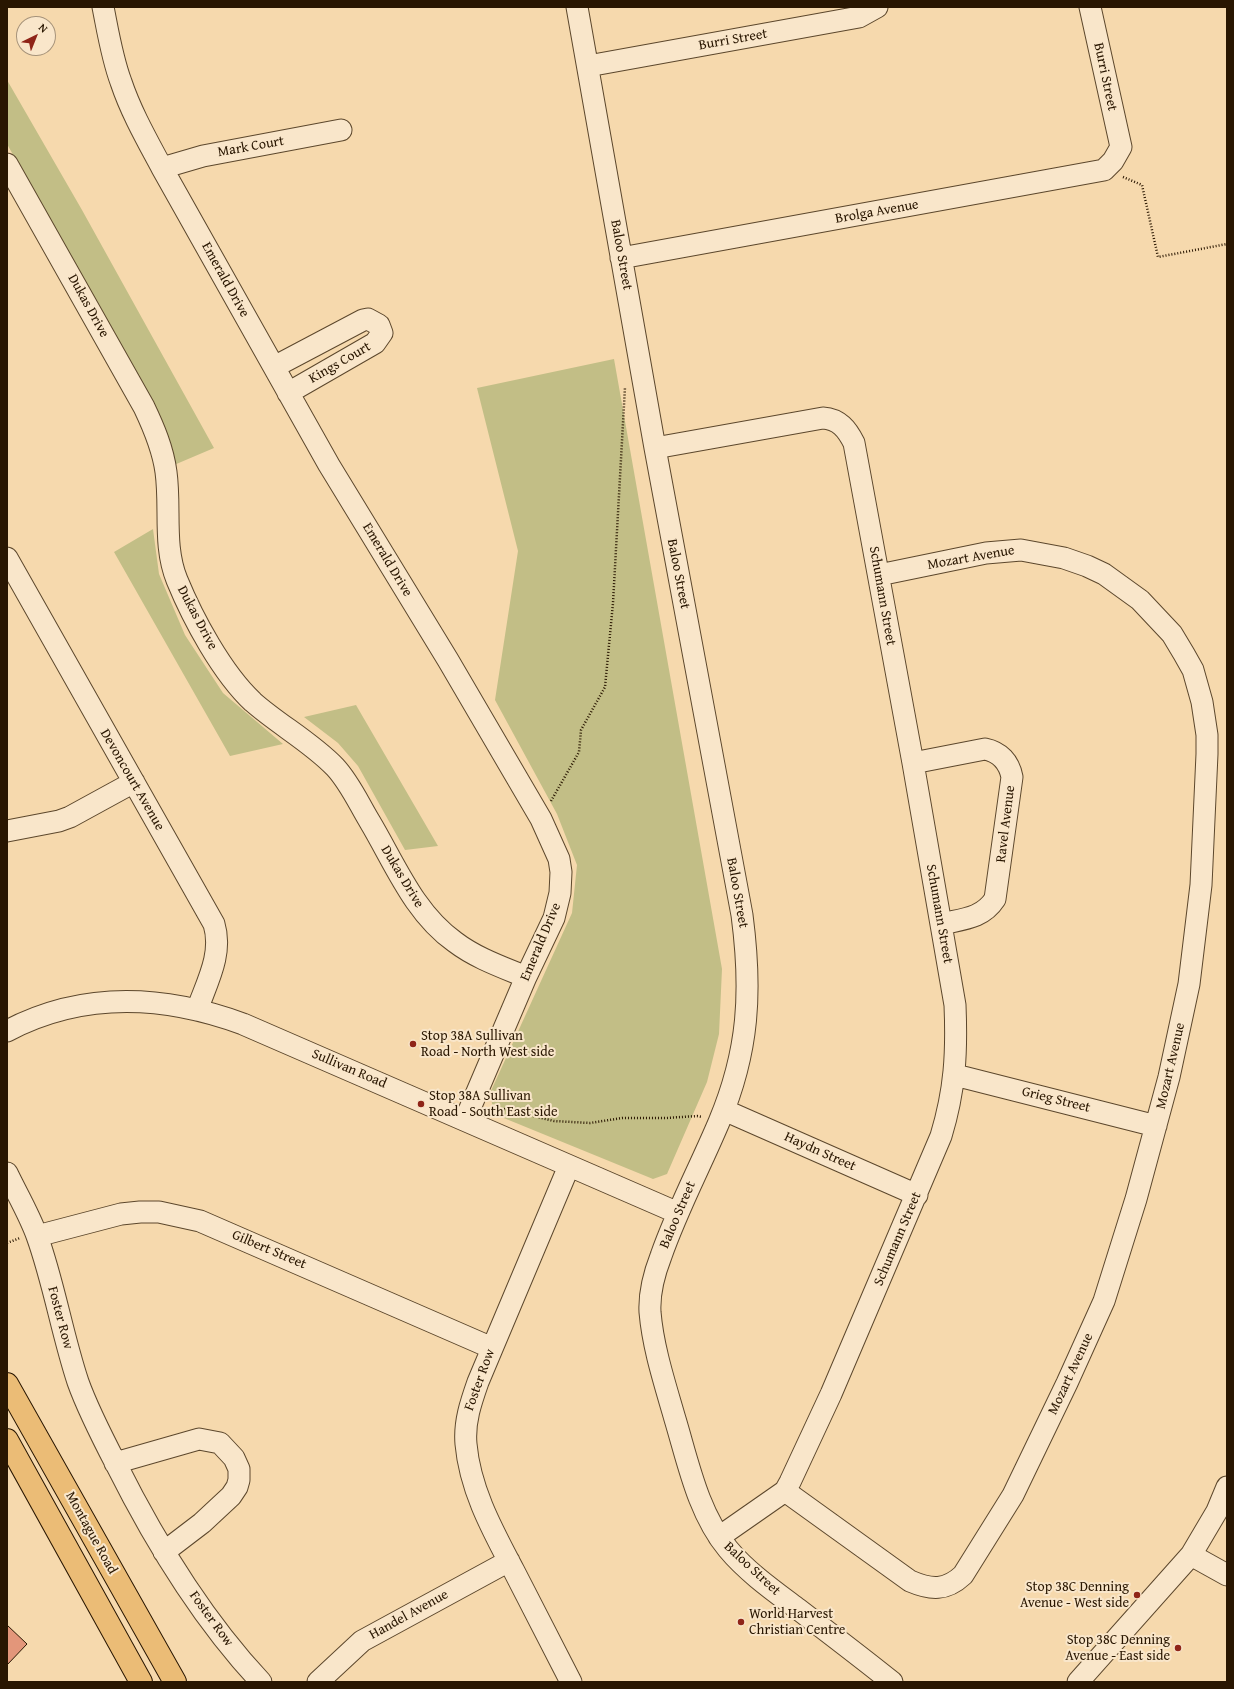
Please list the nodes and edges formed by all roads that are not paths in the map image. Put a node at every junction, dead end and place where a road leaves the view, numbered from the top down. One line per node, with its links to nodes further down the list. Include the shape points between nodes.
1 (103, 7): 9 (street, Emerald Drive, via 124,92)
2 (577, 7): 5 (street, Baloo Street)
3 (877, 7): 5 (street, Burri Street, via 859,16)
4 (1090, 7): 7 (street, Burri Street)
5 (588, 66): 10 (street, Baloo Street)
6 (341, 130): 9 (street, Mark Court, via 203,156)
7 (1121, 147): 10 (street, Brolga Avenue, via 1109,166 1099,171)
8 (7, 164): 20 (street, Dukas Drive, via 152,425 166,473 172,566 187,602 215,654 230,676 255,703 323,756 343,777 415,902 432,922 466,950)
9 (162, 168): 11 (street, Emerald Drive)
10 (621, 258): 13 (street, Baloo Street)
11 (274, 367): 12 (street, Emerald Drive); 12 (street, Kings Court, via 363,320 372,320 379,325 382,333 375,343)
12 (288, 393): 20 (street, Emerald Drive, via 541,819 559,859 560,893 554,918)
13 (654, 448): 15 (street, Schumann Street, via 823,418 838,422 850,434 854,443); 24 (street, Baloo Street, via 746,945 746,1026 739,1062)
14 (7, 558): 17 (street, Devoncourt Avenue)
15 (879, 575): 16 (street, Schumann Street); 26 (street, Mozart Avenue, via 1005,550 1021,550 1064,558 1104,574 1140,600 1172,634 1193,670 1202,702 1207,735 1201,884 1189,984)
16 (913, 763): 19 (street, Schumann Street); 19 (street, Ravel Avenue, via 984,749 992,751 1006,761 1012,777 995,899 984,913)
17 (134, 782): 18 (street, via 70,817); 21 (street, Devoncourt Avenue, via 215,929 215,960)
18 (7, 831)
19 (941, 924): 23 (street, Schumann Street, via 955,1005)
20 (526, 977): 25 (street, Emerald Drive)
21 (198, 1010): 22 (street, Sullivan Road, via 175,1004 142,1001 93,1004 42,1015); 25 (street, Sullivan Road, via 243,1024)
22 (7, 1031)
23 (955, 1075): 26 (street, Grieg Street); 29 (street, Schumann Street, via 943,1130)
24 (721, 1116): 29 (street, Haydn Street); 30 (street, Baloo Street)
25 (465, 1120): 27 (street, Sullivan Road)
26 (1156, 1126): 37 (street, Mozart Avenue, via 1123,1243 1092,1329 1013,1495 963,1575 955,1583 930,1588 910,1581)
27 (569, 1166): 30 (street, Sullivan Road); 32 (street, Foster Row)
28 (7, 1173): 31 (street, Foster Row)
29 (917, 1194): 37 (street, Schumann Street, via 831,1394)
30 (678, 1213): 38 (street, Baloo Street, via 660,1256 652,1287 650,1311 653,1335 656,1354 690,1471 706,1513)
31 (32, 1236): 32 (street, Gilbert Street, via 121,1214 140,1212 159,1212 200,1220); 35 (street, Foster Row, via 78,1381 94,1423)
32 (492, 1348): 41 (street, Foster Row, via 470,1404 466,1443 470,1473 476,1492)
33 (7, 1384): 44 (main road, Montague Road)
34 (7, 1440): 43 (main road, Montague Road)
35 (115, 1463): 39 (street, Foster Row); 39 (street, via 198,1439 220,1443 234,1458 239,1469 239,1480 231,1496 187,1536)
36 (1227, 1487): 40 (street, via 1217,1511)
37 (785, 1491): 38 (street, Schumann Street)
38 (719, 1537): 48 (street, Baloo Street, via 739,1560 772,1590)
39 (164, 1552): 45 (street, Foster Row, via 221,1634)
40 (1190, 1555): 42 (street); 49 (street)
41 (509, 1561): 46 (street, Handel Avenue, via 367,1638); 47 (street, Foster Row)
42 (1227, 1575)
43 (141, 1682)
44 (175, 1682)
45 (261, 1682)
46 (318, 1682)
47 (571, 1682)
48 (892, 1682)
49 (1078, 1682)

